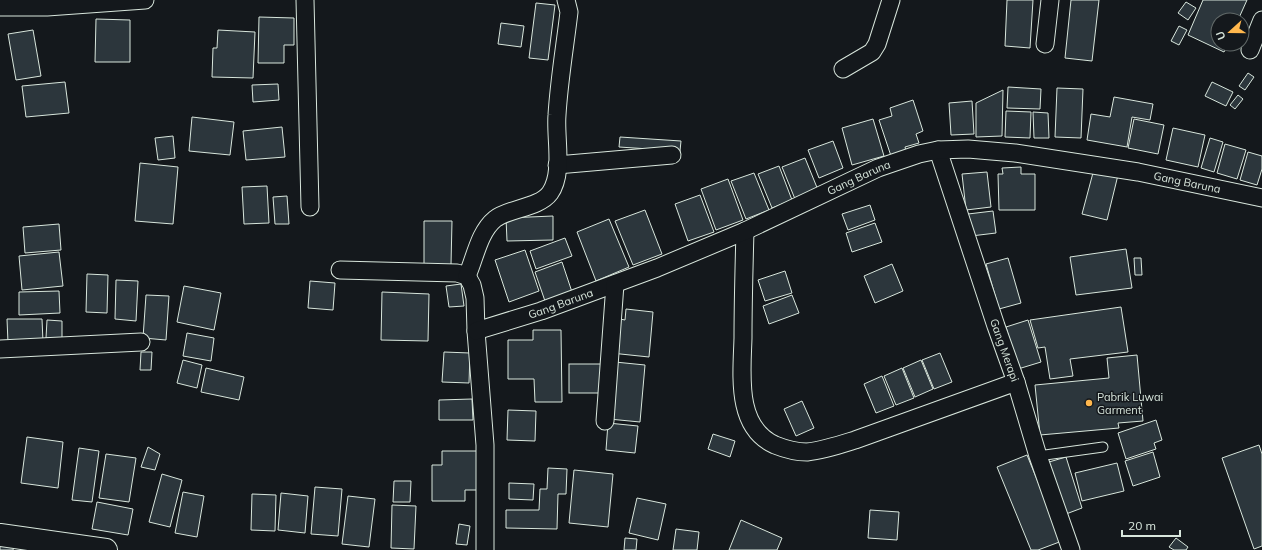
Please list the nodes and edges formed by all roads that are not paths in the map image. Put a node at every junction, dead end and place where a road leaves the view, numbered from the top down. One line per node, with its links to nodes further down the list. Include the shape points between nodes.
1 (145, 0): 6 (street)
2 (305, 0): 15 (street)
3 (566, 0): 13 (street, via 569,12 557,116)
4 (891, 0): 10 (street, via 872,52)
5 (1050, 0): 8 (street)
6 (0, 7)
7 (1262, 20): 9 (street)
8 (1045, 44)
9 (1250, 50)
10 (842, 69)
11 (938, 150): 14 (street, Gang Baruna, via 968,149 1015,153 1138,172); 16 (street, Gang Baruna, via 907,157 878,168); 23 (street, Gang Merapi)
12 (672, 155): 13 (street)
13 (557, 165): 18 (street, via 556,182 549,194 537,202 496,218 487,228)
14 (1262, 198)
15 (310, 207)
16 (745, 231): 19 (street, Gang Baruna); 23 (street, via 742,376 745,402 752,426 772,444 806,452 833,447)
17 (340, 270): 18 (street, via 458,272)
18 (467, 276): 20 (street, via 475,298)
19 (615, 284): 20 (street, Gang Baruna); 24 (street)
20 (476, 331): 30 (street, via 485,445)
21 (141, 342): 22 (street)
22 (0, 349)
23 (1016, 382): 26 (street, Gang Merapi)
24 (605, 421)
25 (1103, 447): 26 (lane)
26 (1038, 456): 31 (street, Gang Merapi)
27 (0, 535): 28 (street)
28 (70, 547): 29 (street)
29 (106, 550)
30 (485, 550)
31 (1071, 550)

